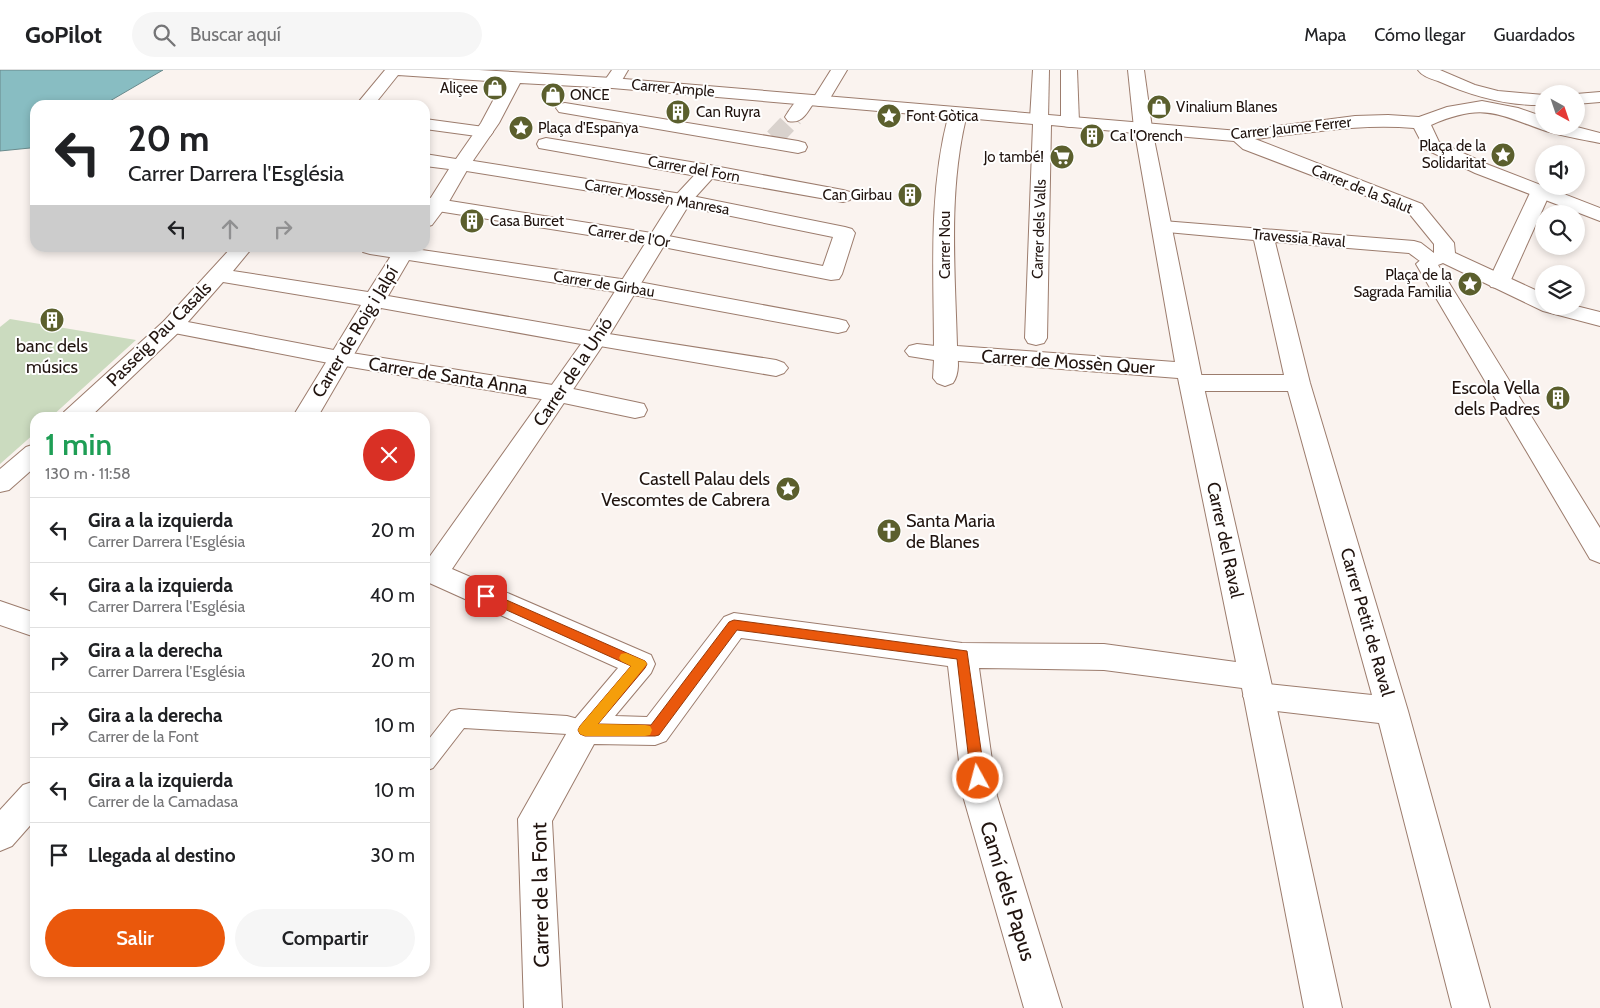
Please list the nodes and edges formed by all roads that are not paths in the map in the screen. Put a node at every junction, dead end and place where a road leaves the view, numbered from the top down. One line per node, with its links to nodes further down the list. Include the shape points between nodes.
1 (394, 70): 8 (street, Carrer Ample); 12 (street)
2 (839, 70): 13 (street)
3 (1041, 70): 22 (street, Carrer dels Valls)
4 (1069, 70): 23 (street)
5 (1136, 70): 26 (street, Carrer del Raval)
6 (1426, 70): 9 (street)
7 (616, 76): 8 (street, Carrer Ample); 13 (street, Carrer Ample)
8 (514, 77): 27 (street)
9 (1462, 87): 14 (street); 16 (street, via 1472,96)
10 (1600, 98): 11 (street)
11 (1585, 99)
12 (369, 100)
13 (814, 101): 19 (street, Carrer Ample); 20 (street)
14 (1491, 101): 16 (street); 18 (street)
15 (1535, 103): 18 (street)
16 (1470, 106): 24 (street, via 1445,112)
17 (565, 108): 33 (street)
18 (1523, 108): 21 (street)
19 (958, 113): 22 (street, Carrer Ample); 65 (street, Carrer Nou, via 951,141 946,189)
20 (794, 117)
21 (1535, 117)
22 (1040, 119): 23 (street, Carrer Jaume Ferrer); 62 (street, Carrer dels Valls)
23 (1070, 122): 26 (street, Carrer Jaume Ferrer)
24 (1421, 123): 29 (street, Carrer Jaume Ferrer, via 1355,121); 37 (street, via 1432,145)
25 (430, 125): 27 (street)
26 (1143, 128): 29 (street, Carrer Jaume Ferrer); 45 (street, Carrer del Raval)
27 (484, 132): 35 (street)
28 (1585, 134): 30 (street)
29 (1239, 136): 51 (street, Carrer de la Salut, via 1250,145 1415,208 1444,243)
30 (1600, 138)
31 (546, 144): 36 (street, Carrer del Forn)
32 (798, 147): 33 (street)
33 (759, 156): 36 (street, Carrer del Forn); 40 (street, Carrer del Forn)
34 (430, 161): 35 (street, Carrer Mossèn Manresa)
35 (461, 165): 41 (street, Carrer Mossèn Manresa); 42 (street)
36 (708, 170): 41 (street, Carrer de la Unió)
37 (1535, 191)
38 (1539, 195): 54 (street)
39 (1546, 195): 44 (street)
40 (843, 196)
41 (682, 200): 47 (street, Carrer de la Unió); 52 (street, Carrer Mossèn Manresa, via 845,233)
42 (430, 209)
43 (430, 210): 47 (street, Carrer de l'Or)
44 (1600, 214)
45 (1163, 227): 46 (street, Travessia Raval); 68 (street, Carrer del Raval)
46 (1263, 236): 51 (street, Travessia Raval, via 1414,248); 70 (street, Carrer Petit de Raval)
47 (658, 240): 52 (street, Carrer de l'Or); 55 (street, Carrer de la Unió)
48 (238, 252): 53 (street, Passeig Pau Casals)
49 (404, 252): 56 (street, Carrer de Roig i Jalpí)
50 (417, 252): 55 (street, Carrer de Girbau)
51 (1439, 258): 54 (street); 77 (street, Carrer de la Salut, via 1427,264)
52 (831, 274)
53 (217, 275): 56 (street); 60 (street, Passeig Pau Casals)
54 (1499, 282): 57 (street)
55 (628, 287): 61 (street, Carrer de Girbau); 63 (street, Carrer de la Unió)
56 (374, 300): 63 (street); 66 (street, Carrer de Roig i Jalpí)
57 (1535, 300)
58 (1585, 315): 59 (street)
59 (1600, 319)
60 (172, 326): 66 (street, Carrer de Santa Anna); 73 (street, Passeig Pau Casals)
61 (838, 326)
62 (1036, 338)
63 (596, 339): 67 (street); 71 (street, Carrer de la Unió)
64 (917, 351): 65 (street, Carrer de Mossèn Quer)
65 (946, 353): 68 (street, Carrer de Mossèn Quer); 69 (street, Carrer Nou)
66 (339, 358): 71 (street, Carrer de Santa Anna); 74 (street, Carrer de Roig i Jalpí)
67 (776, 368)
68 (1190, 377): 70 (street, Carrer de Mossèn Quer); 82 (street, Carrer del Raval)
69 (945, 378)
70 (1298, 383): 83 (street, Carrer Petit de Raval)
71 (559, 394): 72 (street, Carrer de Santa Anna); 78 (street, Carrer de la Unió)
72 (635, 410)
73 (79, 412)
74 (308, 412)
75 (30, 457): 76 (street)
76 (0, 483)
77 (1600, 552)
78 (430, 571): 84 (street, Carrer de la Font, via 640,664)
79 (0, 613): 80 (street)
80 (30, 623)
81 (962, 655): 82 (street, via 1104,657); 84 (street, via 734,625 655,730); 89 (street, Camí dels Papus, via 980,796)
82 (1257, 686): 83 (street); 90 (street, Carrer del Raval)
83 (1392, 711): 91 (street, Carrer Petit de Raval)
84 (585, 730): 85 (lane, via 567,725 459,718); 88 (street, Carrer de la Font, via 535,819)
85 (430, 755)
86 (30, 802): 87 (street)
87 (0, 835)
88 (543, 1008)
89 (1043, 1008)
90 (1323, 1008)
91 (1472, 1008)

